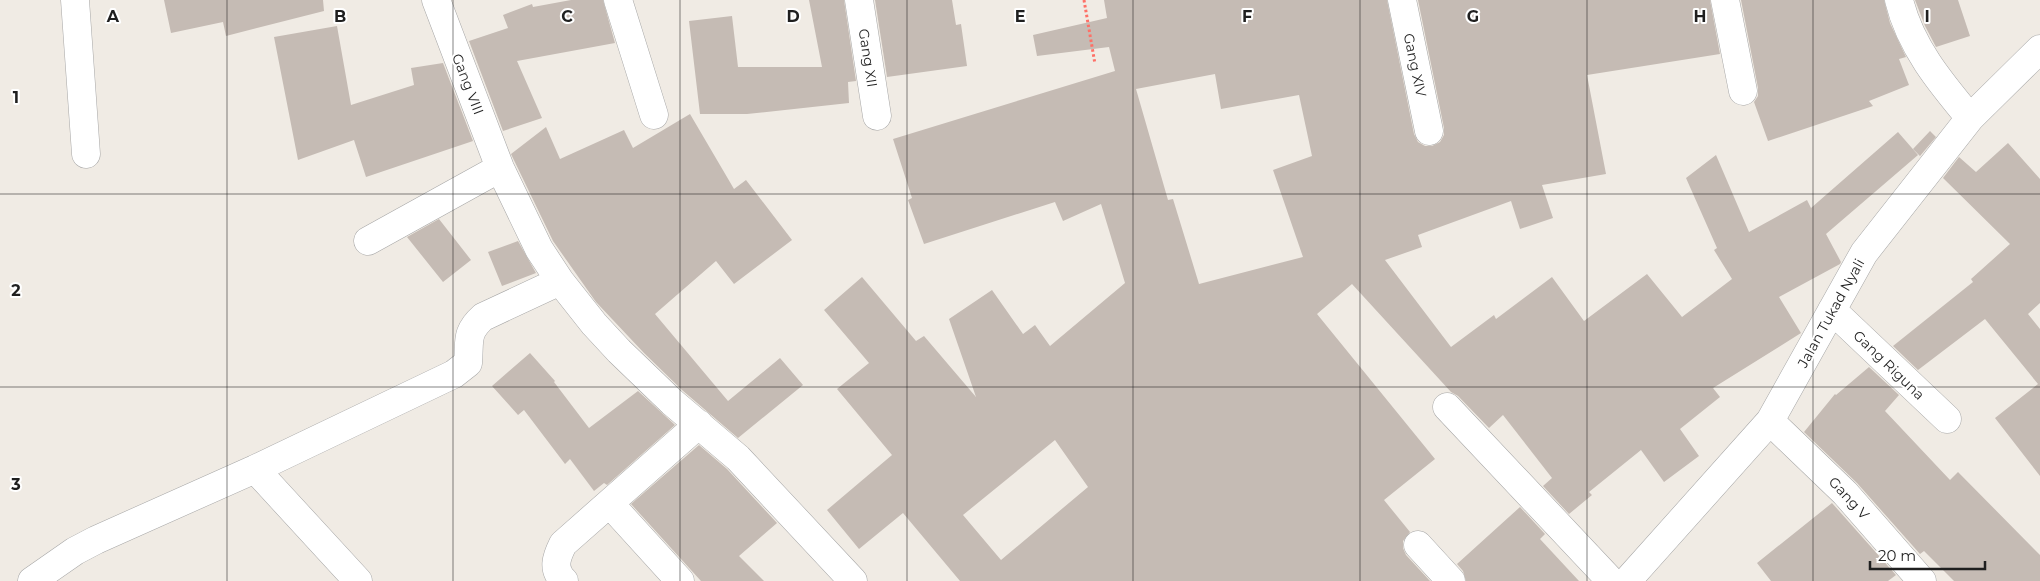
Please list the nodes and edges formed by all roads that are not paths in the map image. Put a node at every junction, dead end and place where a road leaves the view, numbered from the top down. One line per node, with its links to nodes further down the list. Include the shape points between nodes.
1 (75, 0): 14 (street)
2 (436, 0): 15 (street, Gang VIII)
3 (618, 0): 10 (street)
4 (859, 0): 11 (street, Gang XII)
5 (1402, 0): 13 (street, Gang XIV)
6 (1725, 0): 9 (street)
7 (1899, 0): 12 (street, via 1904,20 1932,73)
8 (2040, 49): 12 (street, Jalan Tukad Nyali)
9 (1743, 91)
10 (654, 115)
11 (877, 116)
12 (1970, 118): 18 (street, Jalan Tukad Nyali, via 1864,253)
13 (1429, 131)
14 (86, 154)
15 (500, 168): 16 (street); 17 (street, Gang VIII, via 539,249)
16 (368, 241)
17 (560, 281): 22 (street, Gang VIII, via 619,351); 23 (street, via 475,324 470,332 468,363 454,374)
18 (1832, 310): 20 (street, Gang Riguna); 21 (street, Jalan Tukad Nyali)
19 (1447, 407): 32 (street)
20 (1947, 419)
21 (1770, 421): 33 (street, Jalan Tukad Nyali); 34 (street, Gang V, via 1845,493)
22 (698, 424): 24 (street); 30 (street, Gang VIII, via 738,458)
23 (254, 469): 27 (street, via 82,547); 28 (street)
24 (610, 504): 26 (street); 29 (street, via 563,544 555,560 559,576)
25 (1418, 545): 31 (street)
26 (672, 578)
27 (32, 581)
28 (358, 581)
29 (564, 581)
30 (853, 581)
31 (1451, 581)
32 (1611, 581)
33 (1627, 581)
34 (1922, 581)

